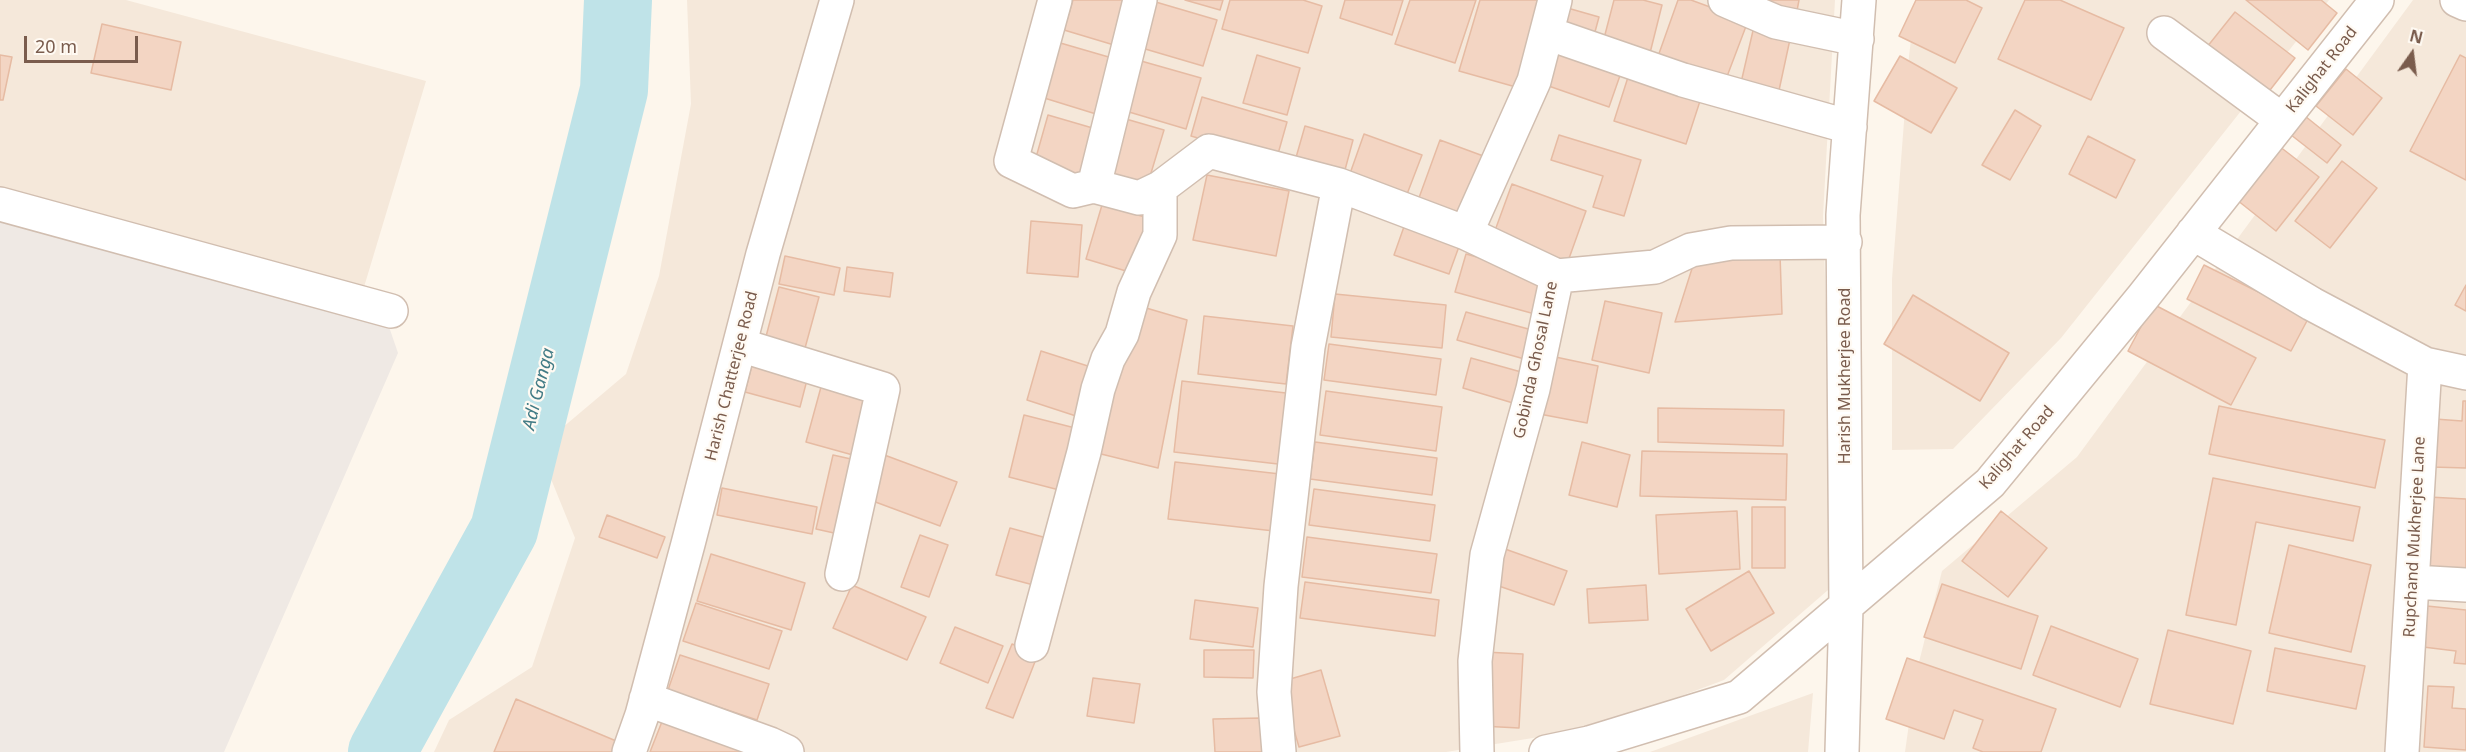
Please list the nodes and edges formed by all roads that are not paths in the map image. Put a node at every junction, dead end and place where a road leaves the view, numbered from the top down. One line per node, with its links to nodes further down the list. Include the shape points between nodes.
1 (837, 0): 24 (street, Harish Chatterjee Road)
2 (1055, 0): 16 (street, via 1011,161 1073,191)
3 (1140, 0): 16 (street)
4 (1555, 0): 10 (street)
5 (1725, 0): 12 (street, via 1776,22)
6 (1859, 0): 12 (street, Harish Mukherjee Road)
7 (2377, 0): 13 (street, Kalighat Road)
8 (2457, 0): 9 (street)
9 (2466, 4)
10 (1547, 33): 14 (street, via 1683,80); 20 (street, via 1534,81)
11 (2164, 33): 13 (street)
12 (1857, 39): 14 (street, Harish Mukherjee Road)
13 (2282, 120): 19 (street, Kalighat Road)
14 (1850, 127): 21 (street, Harish Mukherjee Road, via 1843,215)
15 (1339, 185): 17 (street, Gobinda Ghosal Lane, via 1209,151); 20 (street, Gobinda Ghosal Lane); 35 (street, via 1308,347 1281,586 1274,692)
16 (1094, 186): 17 (street, via 1139,198)
17 (1160, 188): 31 (street, via 1160,235 1098,389)
18 (0, 204): 23 (street)
19 (2193, 232): 25 (street, via 2312,304); 30 (street, Kalighat Road, via 1990,483)
20 (1466, 233): 22 (street, Gobinda Ghosal Lane)
21 (1845, 242): 22 (street, via 1731,243 1691,250 1655,267); 30 (street, Harish Mukherjee Road)
22 (1557, 276): 36 (street, Gobinda Ghosal Lane, via 1533,389 1487,555 1475,661)
23 (391, 311)
24 (740, 345): 27 (street, via 883,389); 32 (street, Harish Chatterjee Road)
25 (2425, 364): 26 (street); 28 (street, Rupchand Mukherjee Lane)
26 (2466, 373)
27 (842, 574)
28 (2413, 582): 29 (street); 39 (street, Rupchand Mukherjee Lane)
29 (2466, 585)
30 (1846, 606): 37 (street, Kalighat Road, via 1740,697 1589,743); 38 (street, Harish Mukherjee Road)
31 (1032, 645)
32 (646, 699): 33 (street, Harish Chatterjee Road); 34 (street)
33 (629, 752)
34 (787, 752)
35 (1279, 752)
36 (1477, 752)
37 (1546, 752)
38 (1842, 752)
39 (2402, 752)

